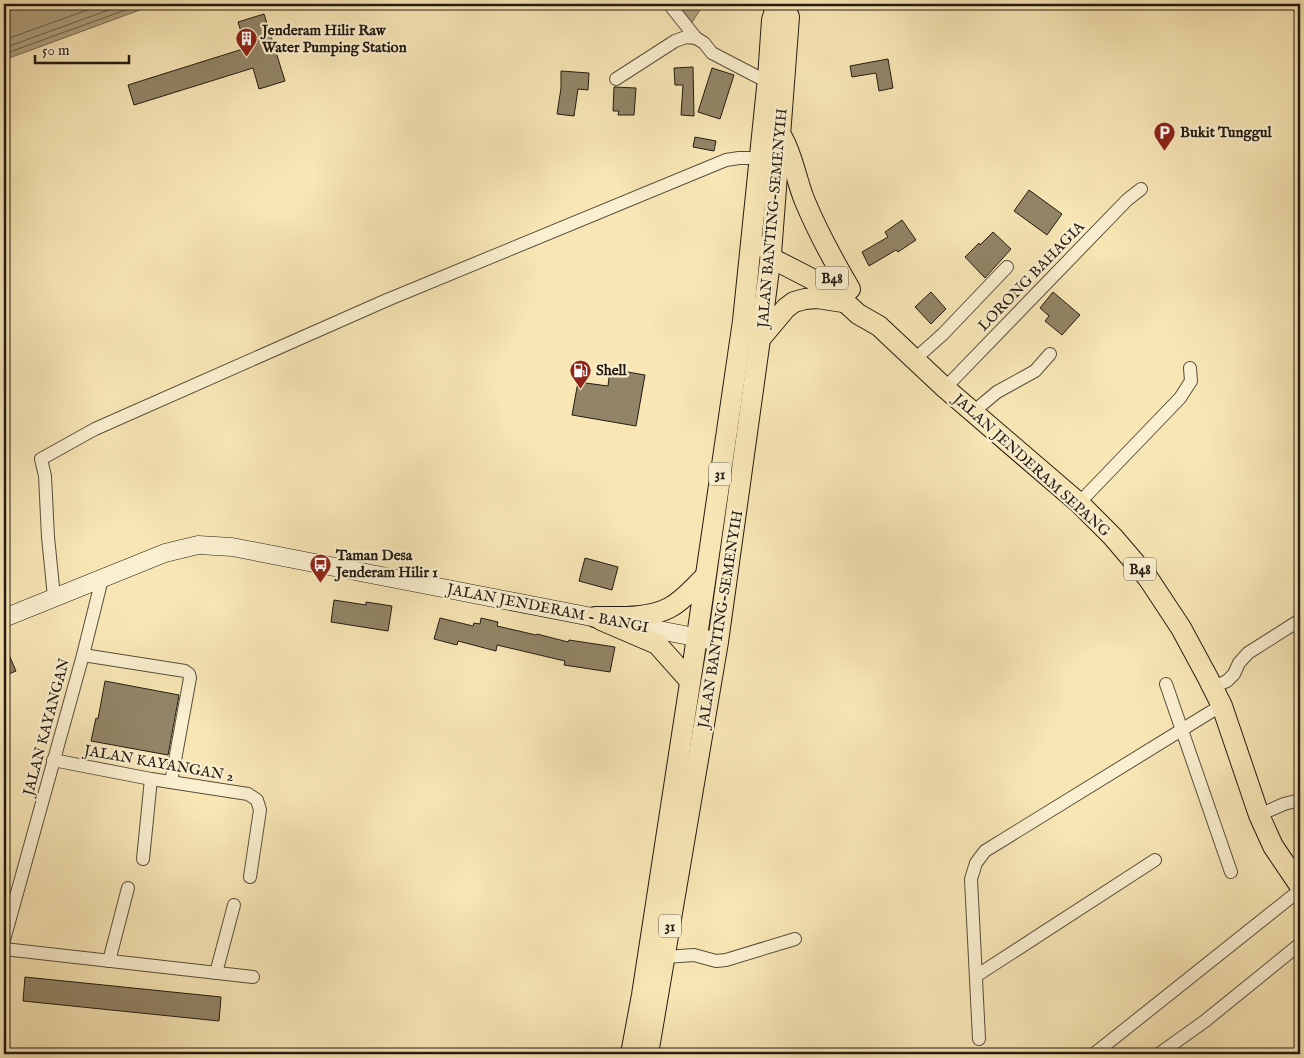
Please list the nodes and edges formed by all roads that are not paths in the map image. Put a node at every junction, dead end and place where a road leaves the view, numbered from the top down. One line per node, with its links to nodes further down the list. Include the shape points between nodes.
1 (669, 4): 4 (street)
2 (777, 4): 5 (main road, JALAN BANTING-SEMENYIH / 31, via 772,20)
3 (784, 4): 7 (main road, JALAN BANTING-SEMENYIH / 31, via 789,16)
4 (696, 38): 5 (street, via 722,59 758,77); 6 (street, via 675,41)
5 (768, 78): 8 (main road, JALAN BANTING-SEMENYIH / 31)
6 (616, 79)
7 (780, 133): 11 (main road, JALAN BANTING-SEMENYIH / 31); 13 (main road, via 788,146 804,198)
8 (760, 158): 10 (main road, JALAN BANTING-SEMENYIH / 31); 24 (street, via 726,160 386,300 95,428 41,459)
9 (1141, 189): 19 (street, LORONG BAHAGIA)
10 (753, 220): 11 (main road, via 758,236); 14 (main road, JALAN BANTING-SEMENYIH / 31)
11 (771, 254): 13 (main road, B48, via 775,260); 14 (main road, via 756,267); 15 (main road, JALAN BANTING-SEMENYIH / 31)
12 (1007, 267): 17 (street)
13 (848, 295): 15 (main road, via 794,302); 17 (main road, JALAN JENDERAM SEPANG / B48, via 858,314 879,326)
14 (744, 310): 22 (main road, JALAN BANTING-SEMENYIH / 31)
15 (760, 340): 29 (main road, JALAN BANTING-SEMENYIH / 31)
16 (1050, 354): 20 (street, via 1035,371 997,392)
17 (915, 359): 19 (main road, JALAN JENDERAM SEPANG / B48)
18 (1190, 368): 21 (street, via 1191,381 1180,398)
19 (945, 388): 20 (main road, JALAN JENDERAM SEPANG / B48)
20 (973, 412): 21 (main road, JALAN JENDERAM SEPANG / B48)
21 (1079, 503): 33 (main road, JALAN JENDERAM SEPANG / B48, via 1148,578 1181,628)
22 (705, 577): 25 (main road, via 671,607 656,613); 28 (main road, JALAN BANTING-SEMENYIH / 31)
23 (102, 579): 24 (main road, JALAN JENDERAM - BANGI); 25 (main road, JALAN JENDERAM - BANGI, via 166,553 198,545 232,547); 30 (street, JALAN KAYANGAN)
24 (54, 597): 26 (main road, JALAN JENDERAM - BANGI)
25 (595, 617): 28 (main road, JALAN JENDERAM - BANGI); 31 (main road, via 657,644)
26 (4, 618)
27 (1300, 620): 33 (street, via 1248,653)
28 (696, 638): 29 (main road, JALAN JENDERAM - BANGI); 31 (main road, JALAN BANTING-SEMENYIH / 31)
29 (718, 642): 52 (main road, JALAN BANTING-SEMENYIH / 31)
30 (83, 655): 35 (street, JALAN KAYANGAN); 37 (street, via 189,674)
31 (690, 681): 58 (main road, JALAN BANTING-SEMENYIH / 31)
32 (1166, 684): 34 (street)
33 (1217, 696): 34 (street); 39 (main road, JALAN JENDERAM SEPANG / B48)
34 (1182, 730): 42 (street); 55 (street, via 985,851 976,863 971,880)
35 (53, 760): 36 (street, JALAN KAYANGAN 2); 49 (street, JALAN KAYANGAN)
36 (150, 779): 37 (street, JALAN KAYANGAN 2); 40 (street)
37 (171, 782): 43 (street, JALAN KAYANGAN 2, via 248,794 257,800 260,810)
38 (1300, 800): 39 (street)
39 (1259, 815): 44 (main road, JALAN JENDERAM SEPANG / B48, via 1273,846)
40 (143, 859)
41 (1155, 860): 55 (street)
42 (1231, 872)
43 (250, 877)
44 (1300, 886)
45 (128, 888): 53 (street)
46 (1300, 890): 60 (street)
47 (234, 905): 54 (street)
48 (795, 939): 52 (street, via 726,960)
49 (4, 940)
50 (1300, 944): 61 (street)
51 (4, 949): 53 (street)
52 (665, 957): 59 (main road, JALAN BANTING-SEMENYIH / 31)
53 (109, 961): 54 (street)
54 (216, 973): 56 (street)
55 (976, 976): 57 (street)
56 (253, 977)
57 (979, 1040)
58 (631, 1054)
59 (648, 1054)
60 (1094, 1054)
61 (1159, 1054)

